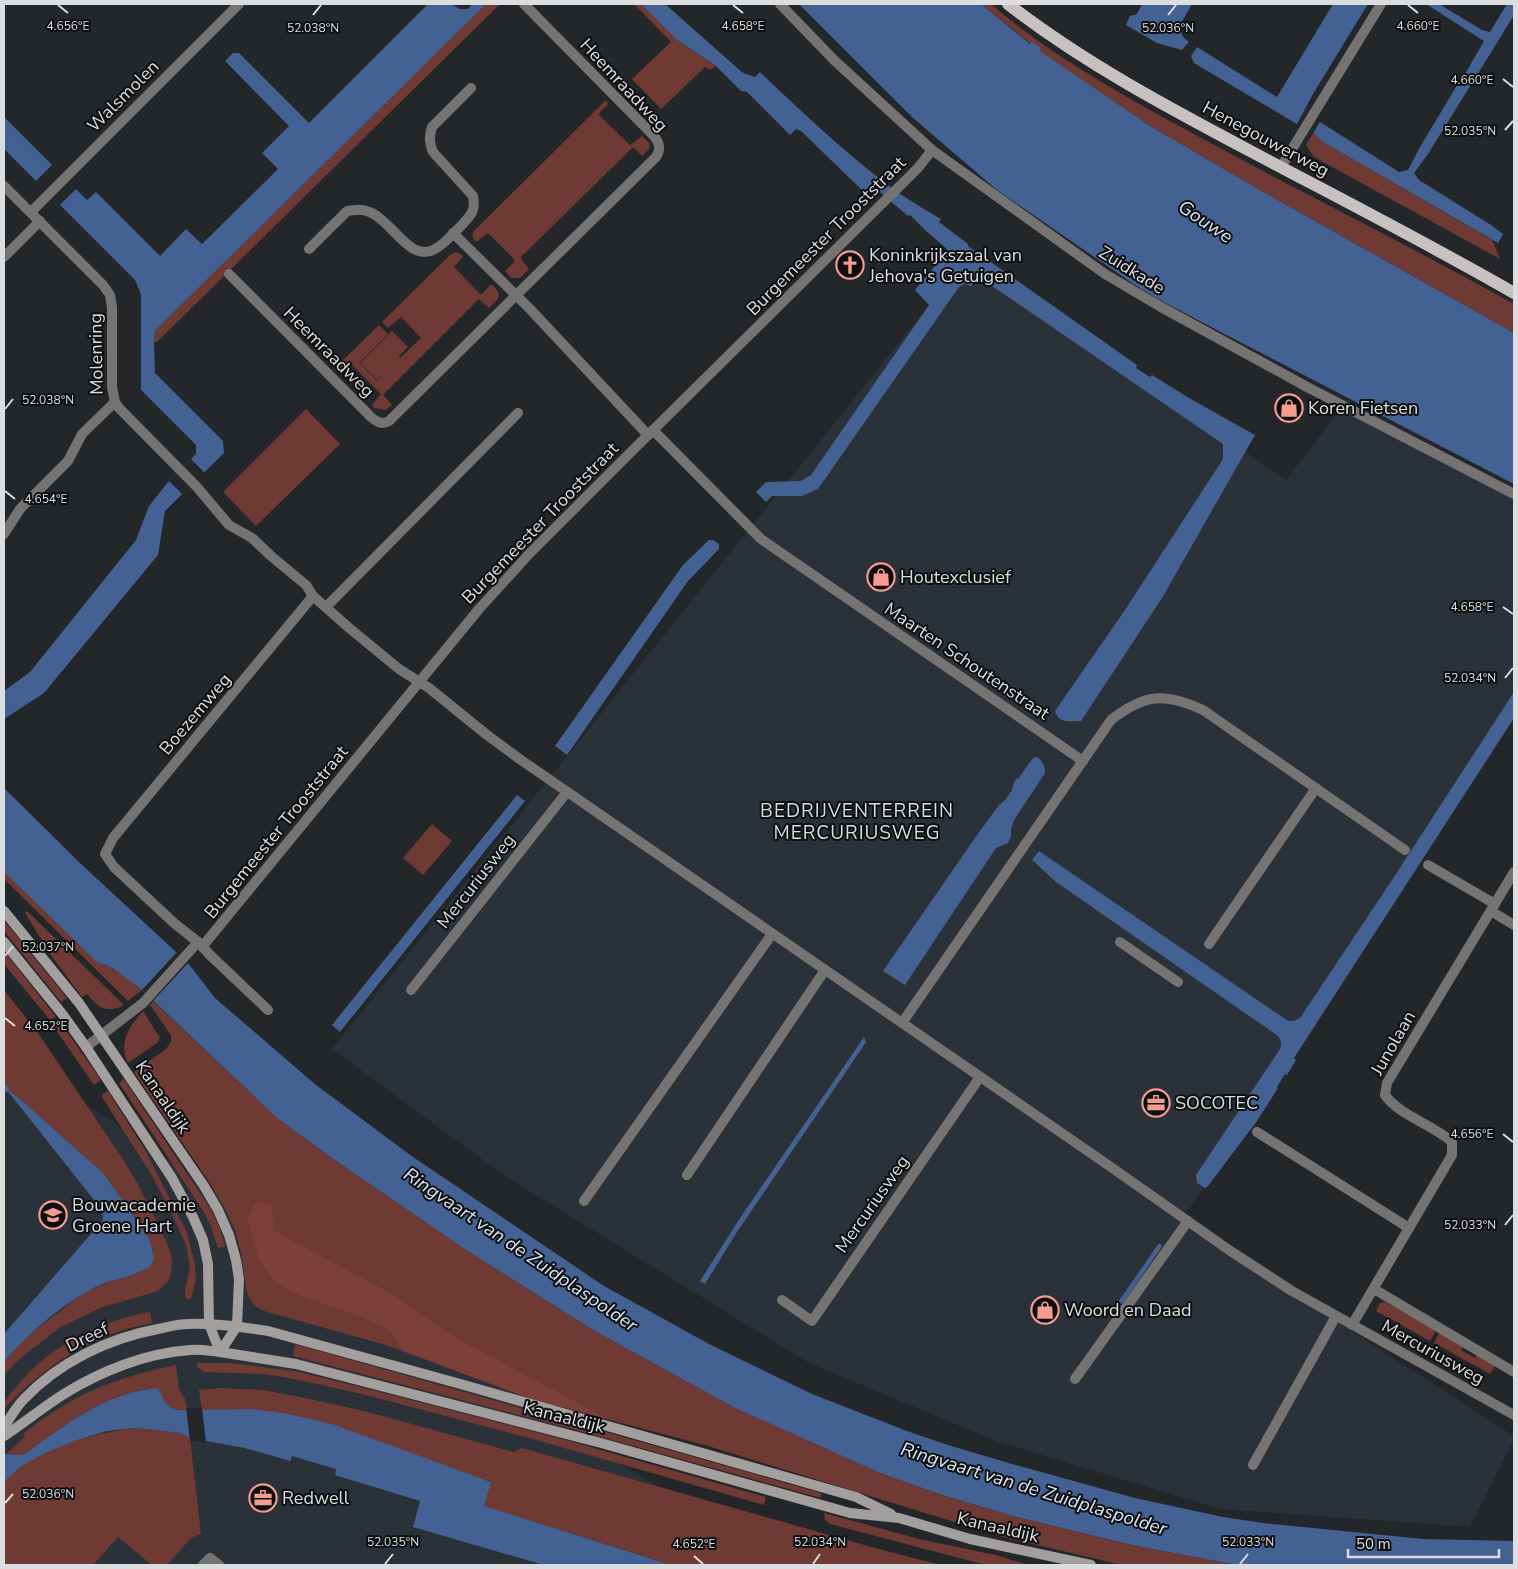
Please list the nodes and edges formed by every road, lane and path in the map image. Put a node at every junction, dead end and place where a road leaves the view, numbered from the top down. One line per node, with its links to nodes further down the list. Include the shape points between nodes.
1 (239, 4): 10 (street, Walsmolen)
2 (524, 4): 17 (street, Heemraadweg, via 660,146 656,157)
3 (780, 4): 7 (street, Zuidkade, via 834,60)
4 (1008, 4): 8 (main road, Henegouwerweg, via 1051,35 1165,106)
5 (1381, 4): 8 (street)
6 (472, 88): 12 (street, via 432,127 429,136 433,152 473,196 475,204 473,212)
7 (932, 150): 20 (street, Burgemeester Trooststraat, via 918,168); 21 (street, Zuidkade, via 1105,274 1309,388)
8 (1281, 167): 16 (main road, Henegouwerweg)
9 (4, 186): 10 (street, Molenring)
10 (30, 212): 11 (street, Molenring)
11 (40, 222): 14 (street); 18 (street, Molenring, via 110,296)
12 (453, 234): 13 (street, via 436,249 421,252 408,246 383,220 357,209 347,212); 17 (street)
13 (309, 249)
14 (4, 258)
15 (229, 274): 17 (street, Heemraadweg, via 371,417 385,424)
16 (1514, 293)
17 (516, 296): 20 (street)
18 (115, 402): 22 (street, Molenring, via 82,434 68,462 20,509); 23 (street, via 229,525 252,538 306,585)
19 (518, 413): 24 (street)
20 (651, 432): 25 (street, Burgemeester Trooststraat, via 523,561); 26 (street, Maarten Schoutenstraat, via 761,539)
21 (1514, 494)
22 (4, 534)
23 (313, 596): 24 (street); 30 (street, Boezemweg, via 113,838)
24 (326, 607): 25 (street, via 348,628)
25 (419, 682): 28 (street, Mercuriusweg); 40 (street, Burgemeester Trooststraat)
26 (1083, 760): 27 (street, via 1111,720 1126,709 1143,700 1174,699 1203,710); 45 (street)
27 (1316, 788): 29 (street); 39 (street)
28 (567, 792): 36 (street, Mercuriusweg); 43 (street, Mercuriusweg)
29 (1405, 850)
30 (105, 854): 40 (street, Burgemeester Trooststraat, via 114,867)
31 (1428, 865): 33 (street)
32 (1514, 872): 33 (street, Junolaan)
33 (1493, 908): 35 (street); 53 (street, Junolaan, via 1387,1083 1385,1095 1391,1104 1452,1142 1452,1155)
34 (4, 911): 46 (main road, Kanaaldijk)
35 (1514, 925)
36 (772, 934): 41 (street, Mercuriusweg); 51 (street)
37 (4, 942): 47 (main road, Kanaaldijk)
38 (1120, 942): 42 (street)
39 (1209, 944)
40 (200, 945): 44 (street, Burgemeester Trooststraat); 46 (street, Burgemeester Trooststraat, via 143,1003)
41 (825, 970): 45 (street, Mercuriusweg); 50 (street)
42 (1178, 982)
43 (411, 990)
44 (268, 1010)
45 (902, 1023): 48 (street, Mercuriusweg)
46 (102, 1036): 47 (street, Burgemeester Trooststraat); 59 (main road, Kanaaldijk, via 204,1186 222,1218 239,1279)
47 (86, 1047): 57 (main road, Kanaaldijk, via 158,1156 203,1240 208,1264)
48 (980, 1077): 52 (street, Mercuriusweg); 55 (street, Mercuriusweg, via 812,1321)
49 (1257, 1132): 53 (street)
50 (686, 1174)
51 (584, 1201)
52 (1188, 1221): 56 (street, Mercuriusweg); 62 (street)
53 (1410, 1228): 54 (street, Junolaan)
54 (1374, 1289): 58 (street, Junolaan); 61 (street, Mercuriusweg)
55 (782, 1300)
56 (1336, 1316): 58 (street, Mercuriusweg); 66 (street)
57 (209, 1324): 59 (main road, Kanaaldijk); 60 (main road, Kanaaldijk); 64 (main road, Dreef, via 186,1324 145,1331 102,1346 54,1373 38,1386 23,1400)
58 (1352, 1325): 63 (street, Mercuriusweg)
59 (237, 1326): 60 (main road); 67 (main road, Kanaaldijk, via 268,1330 856,1497)
60 (220, 1352): 65 (main road, via 190,1350 143,1358 120,1366 64,1394); 67 (main road, Kanaaldijk, via 305,1367 600,1443 850,1513)
61 (1514, 1372)
62 (1075, 1379)
63 (1514, 1415)
64 (4, 1427)
65 (4, 1436)
66 (1253, 1465)
67 (899, 1518): 70 (main road, Kanaaldijk, via 970,1539)
68 (203, 1565): 69 (street, via 210,1558)
69 (220, 1565)
70 (1091, 1565)

